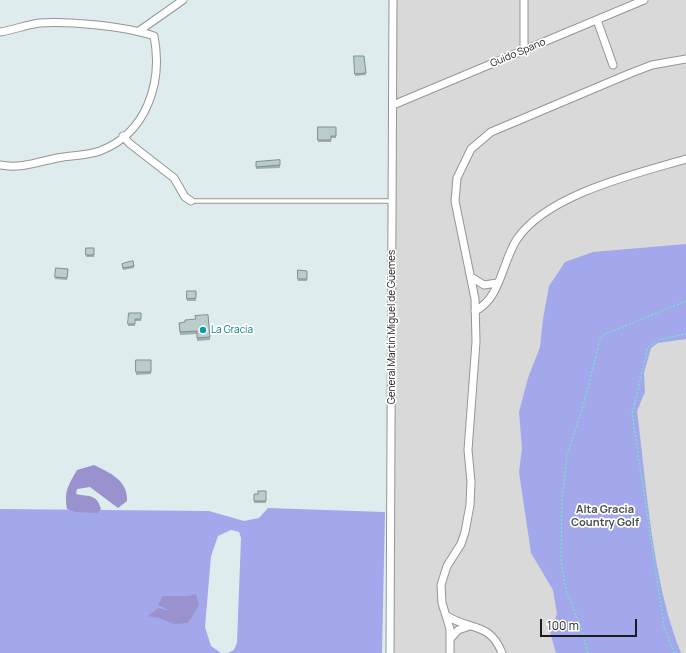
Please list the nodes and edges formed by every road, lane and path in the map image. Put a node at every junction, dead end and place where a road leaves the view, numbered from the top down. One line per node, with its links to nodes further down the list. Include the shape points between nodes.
1 (183, 0): 7 (street)
2 (393, 0): 11 (street, General Martín Miguel de Güemes)
3 (524, 0): 8 (street)
4 (644, 0): 5 (street, Guido Spano)
5 (597, 20): 8 (street, Guido Spano); 10 (street)
6 (0, 32): 7 (street, via 38,24 86,25)
7 (139, 32): 12 (street, via 154,36 157,73 149,104)
8 (524, 50): 11 (street, Guido Spano)
9 (686, 59): 17 (street, via 652,65 603,84 501,126 475,144 463,164 455,188 457,218)
10 (613, 65)
11 (392, 105): 16 (street, General Martín Miguel de Güemes)
12 (123, 136): 14 (street, via 101,150 91,153 22,166); 15 (street, via 174,178 185,197)
13 (686, 159): 18 (street, via 601,186 546,212 517,239)
14 (0, 165)
15 (191, 200): 16 (lane)
16 (392, 201): 25 (street, General Martín Miguel de Güemes)
17 (471, 277): 18 (street, via 484,285); 20 (street)
18 (497, 283): 20 (street, via 490,301)
19 (686, 301): 28 (path, via 604,335 599,343 584,403 567,455 562,499 561,560 566,590)
20 (475, 312): 22 (street, via 475,362 468,450 470,505 461,544 447,566 440,585)
21 (686, 334): 29 (path, via 658,340 648,348 632,414 664,626)
22 (447, 616): 23 (street); 24 (street)
23 (470, 626): 24 (street, via 458,630); 27 (street, via 485,630 495,637)
24 (451, 638): 26 (street)
25 (390, 653)
26 (450, 653)
27 (502, 653)
28 (588, 653)
29 (674, 653)

